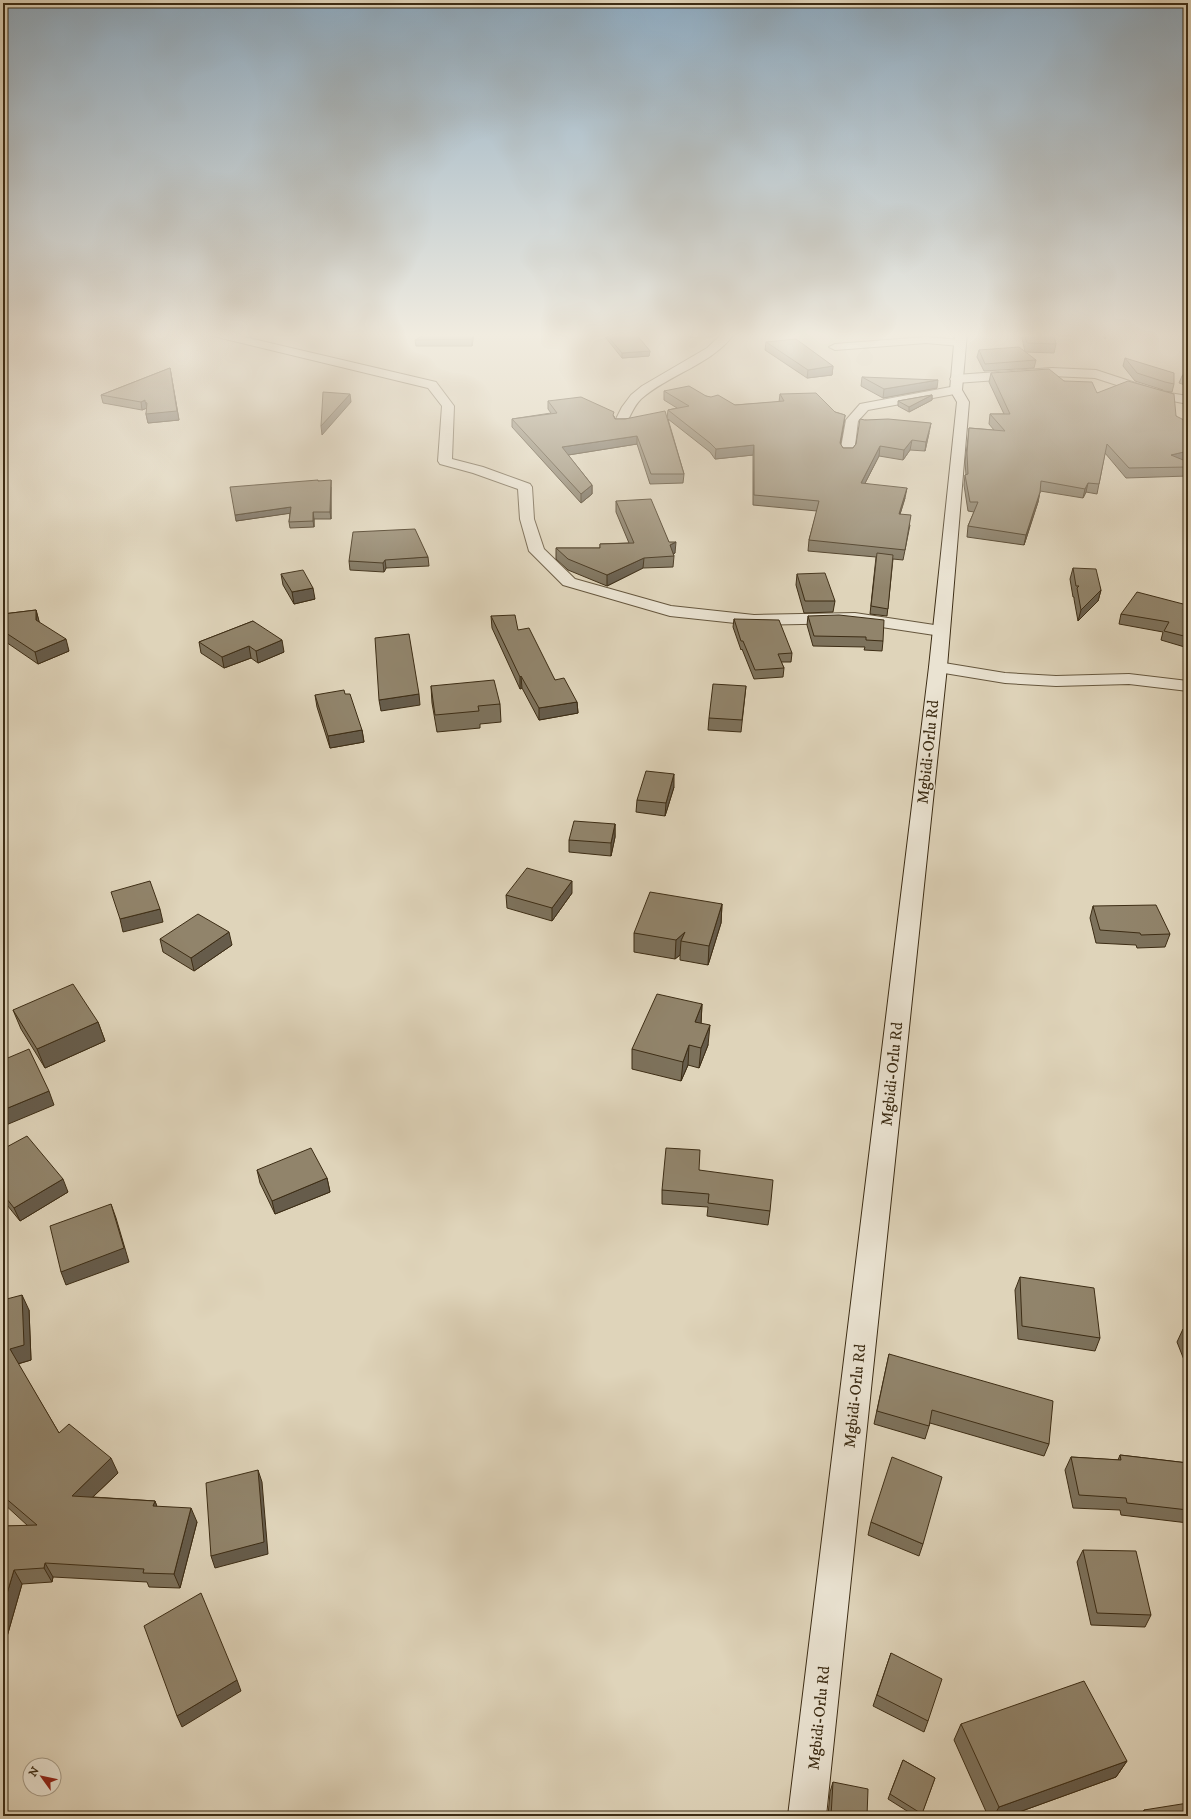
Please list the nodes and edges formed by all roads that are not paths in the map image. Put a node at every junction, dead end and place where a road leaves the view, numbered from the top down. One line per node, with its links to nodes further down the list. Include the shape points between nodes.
1 (447, 418): 7 (street, via 445,461 525,487 527,519 537,550 569,582 670,612 754,620 855,618)
2 (623, 418): 5 (street)
3 (854, 418): 6 (street)
4 (961, 418): 7 (street, Mgbidi-Orlu Rd)
5 (620, 423)
6 (847, 453)
7 (941, 631): 8 (street, Mgbidi-Orlu Rd)
8 (938, 667): 9 (street, via 1005,678 1056,681 1129,679); 10 (street, Mgbidi-Orlu Rd)
9 (1188, 686)
10 (807, 1816)

